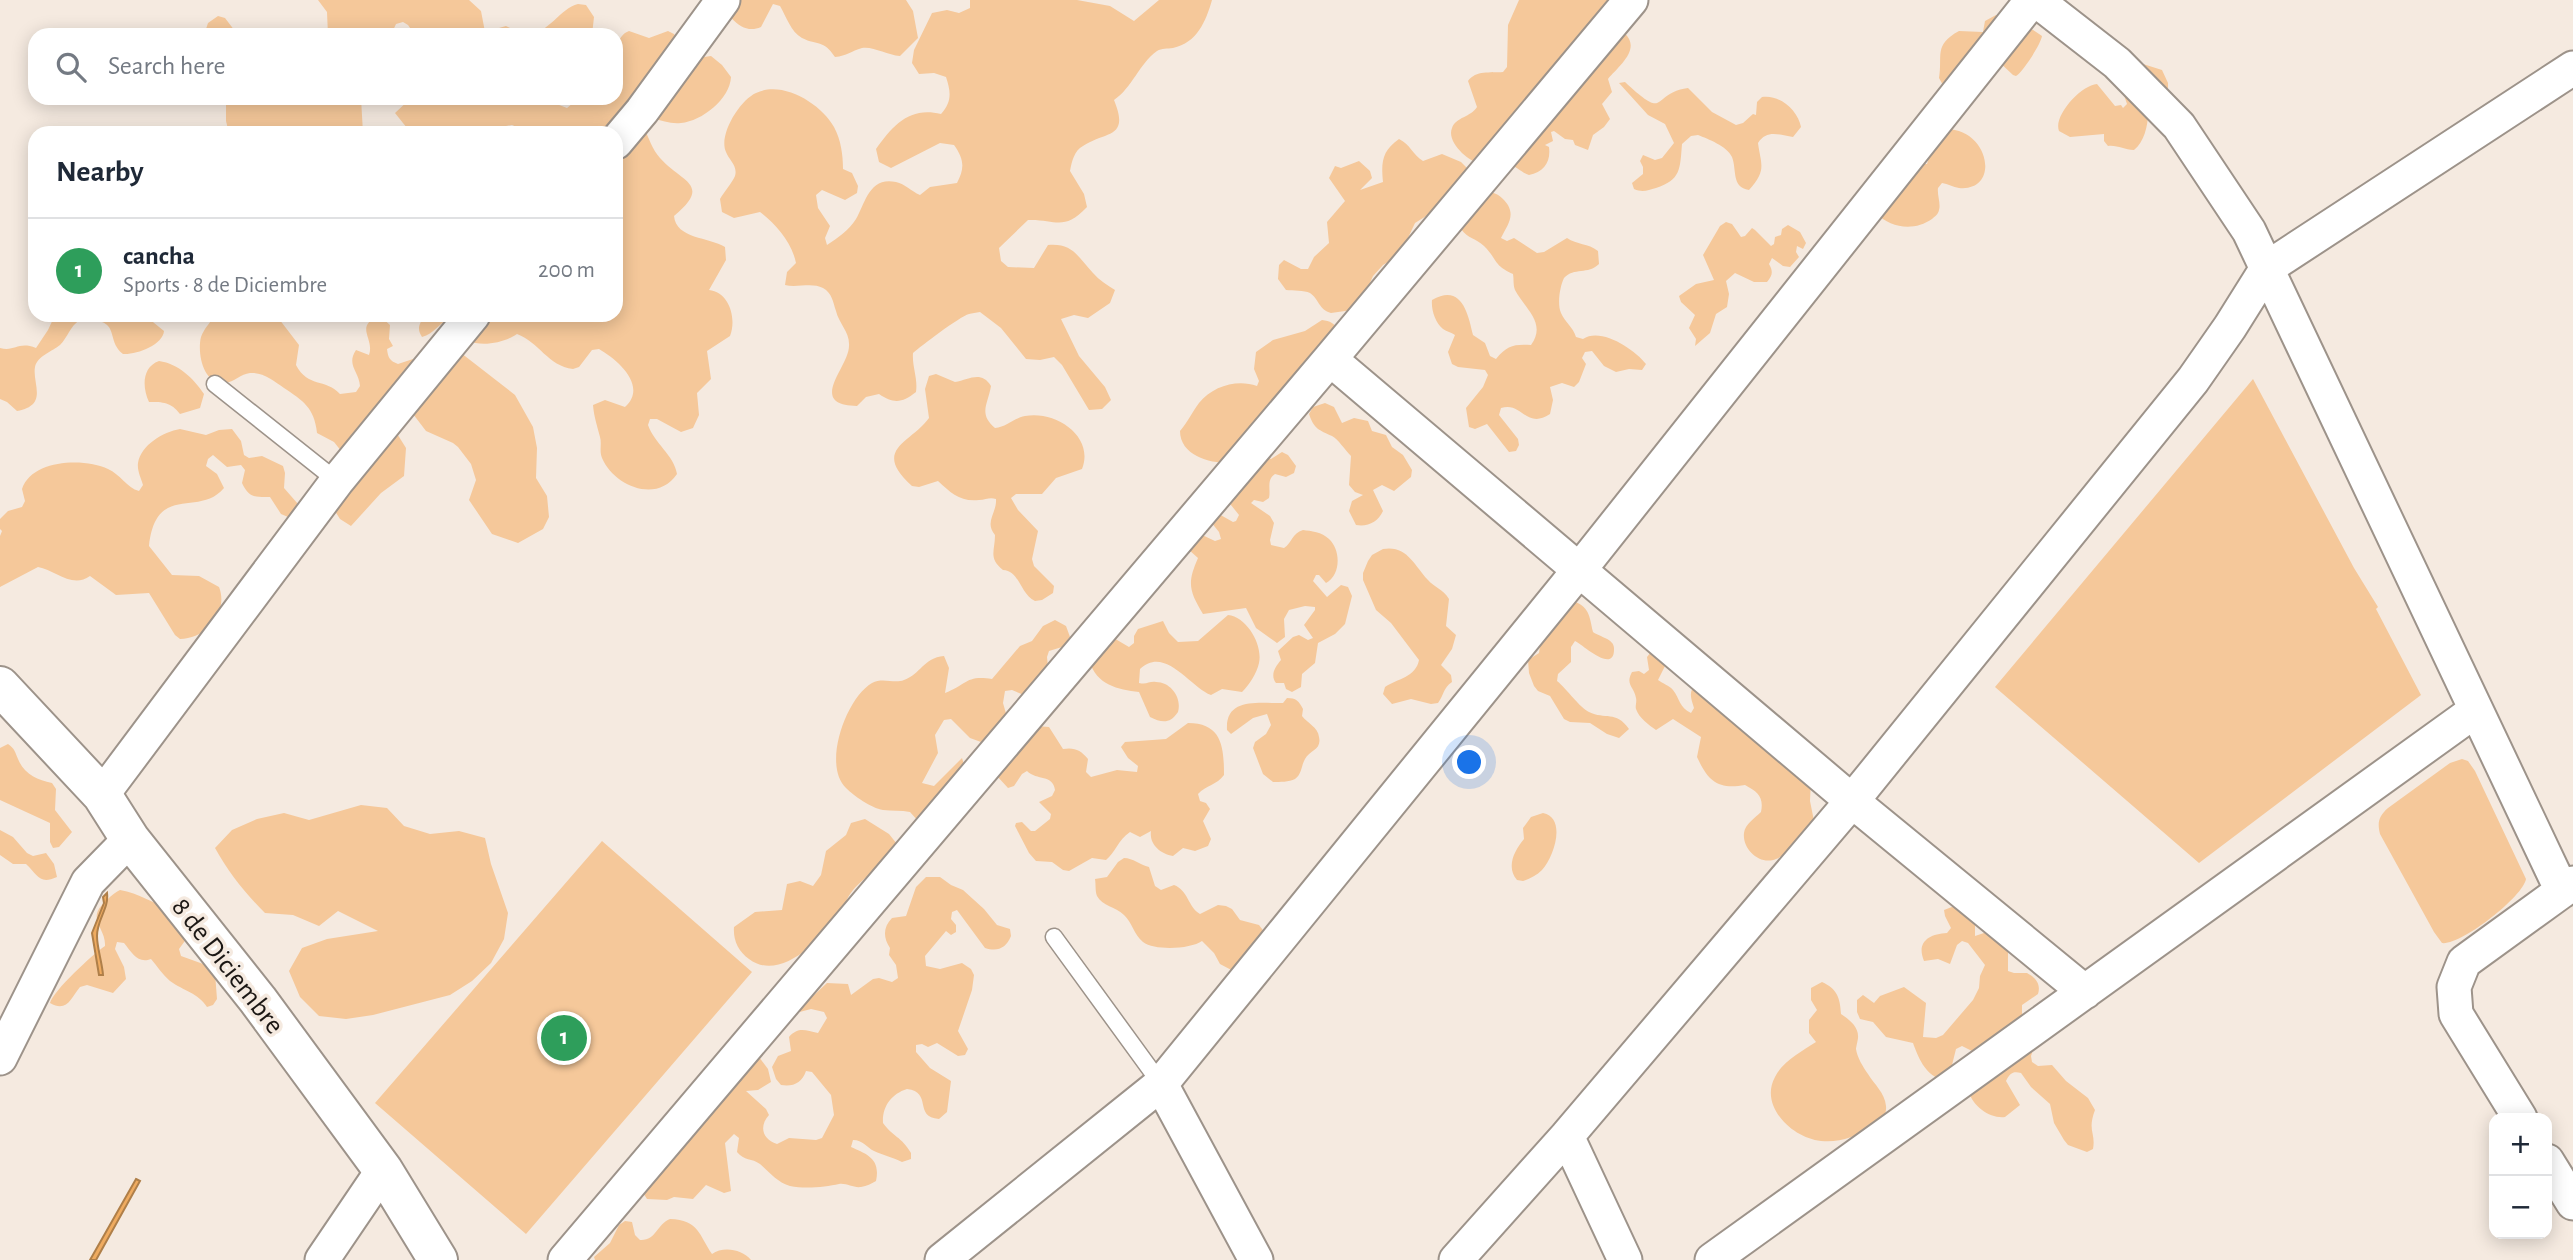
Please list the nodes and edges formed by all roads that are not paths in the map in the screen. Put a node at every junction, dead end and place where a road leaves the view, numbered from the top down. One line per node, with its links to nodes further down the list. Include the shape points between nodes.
1 (723, 0): 5 (street)
2 (1631, 0): 8 (street)
3 (2034, 0): 6 (street, via 2117,63 2179,126 2249,231); 11 (street)
4 (2573, 68): 6 (street)
5 (623, 134)
6 (2267, 268): 13 (street); 15 (street, via 2193,380)
7 (467, 322): 10 (street)
8 (1330, 359): 11 (street); 29 (street)
9 (215, 384): 10 (lane)
10 (337, 481): 14 (street)
11 (1580, 569): 15 (street); 21 (street)
12 (0, 685): 14 (street, 8 de Diciembre)
13 (2476, 710): 17 (street); 19 (street)
14 (102, 795): 16 (street, 8 de Diciembre)
15 (1852, 801): 19 (street); 23 (street)
16 (130, 839): 20 (street, via 88,882); 25 (street, 8 de Diciembre, via 258,1000)
17 (2567, 887): 22 (street, via 2463,962 2454,987 2456,1014)
18 (1054, 937): 21 (lane)
19 (2085, 992): 34 (street)
20 (0, 1058)
21 (1161, 1084): 30 (street); 31 (street)
22 (2517, 1113)
23 (1567, 1136): 32 (street); 33 (street)
24 (2552, 1169): 26 (street)
25 (383, 1170): 27 (street); 28 (street, 8 de Diciembre)
26 (2573, 1203)
27 (322, 1260)
28 (438, 1260)
29 (565, 1260)
30 (942, 1260)
31 (1256, 1260)
32 (1456, 1260)
33 (1625, 1260)
34 (1712, 1260)

